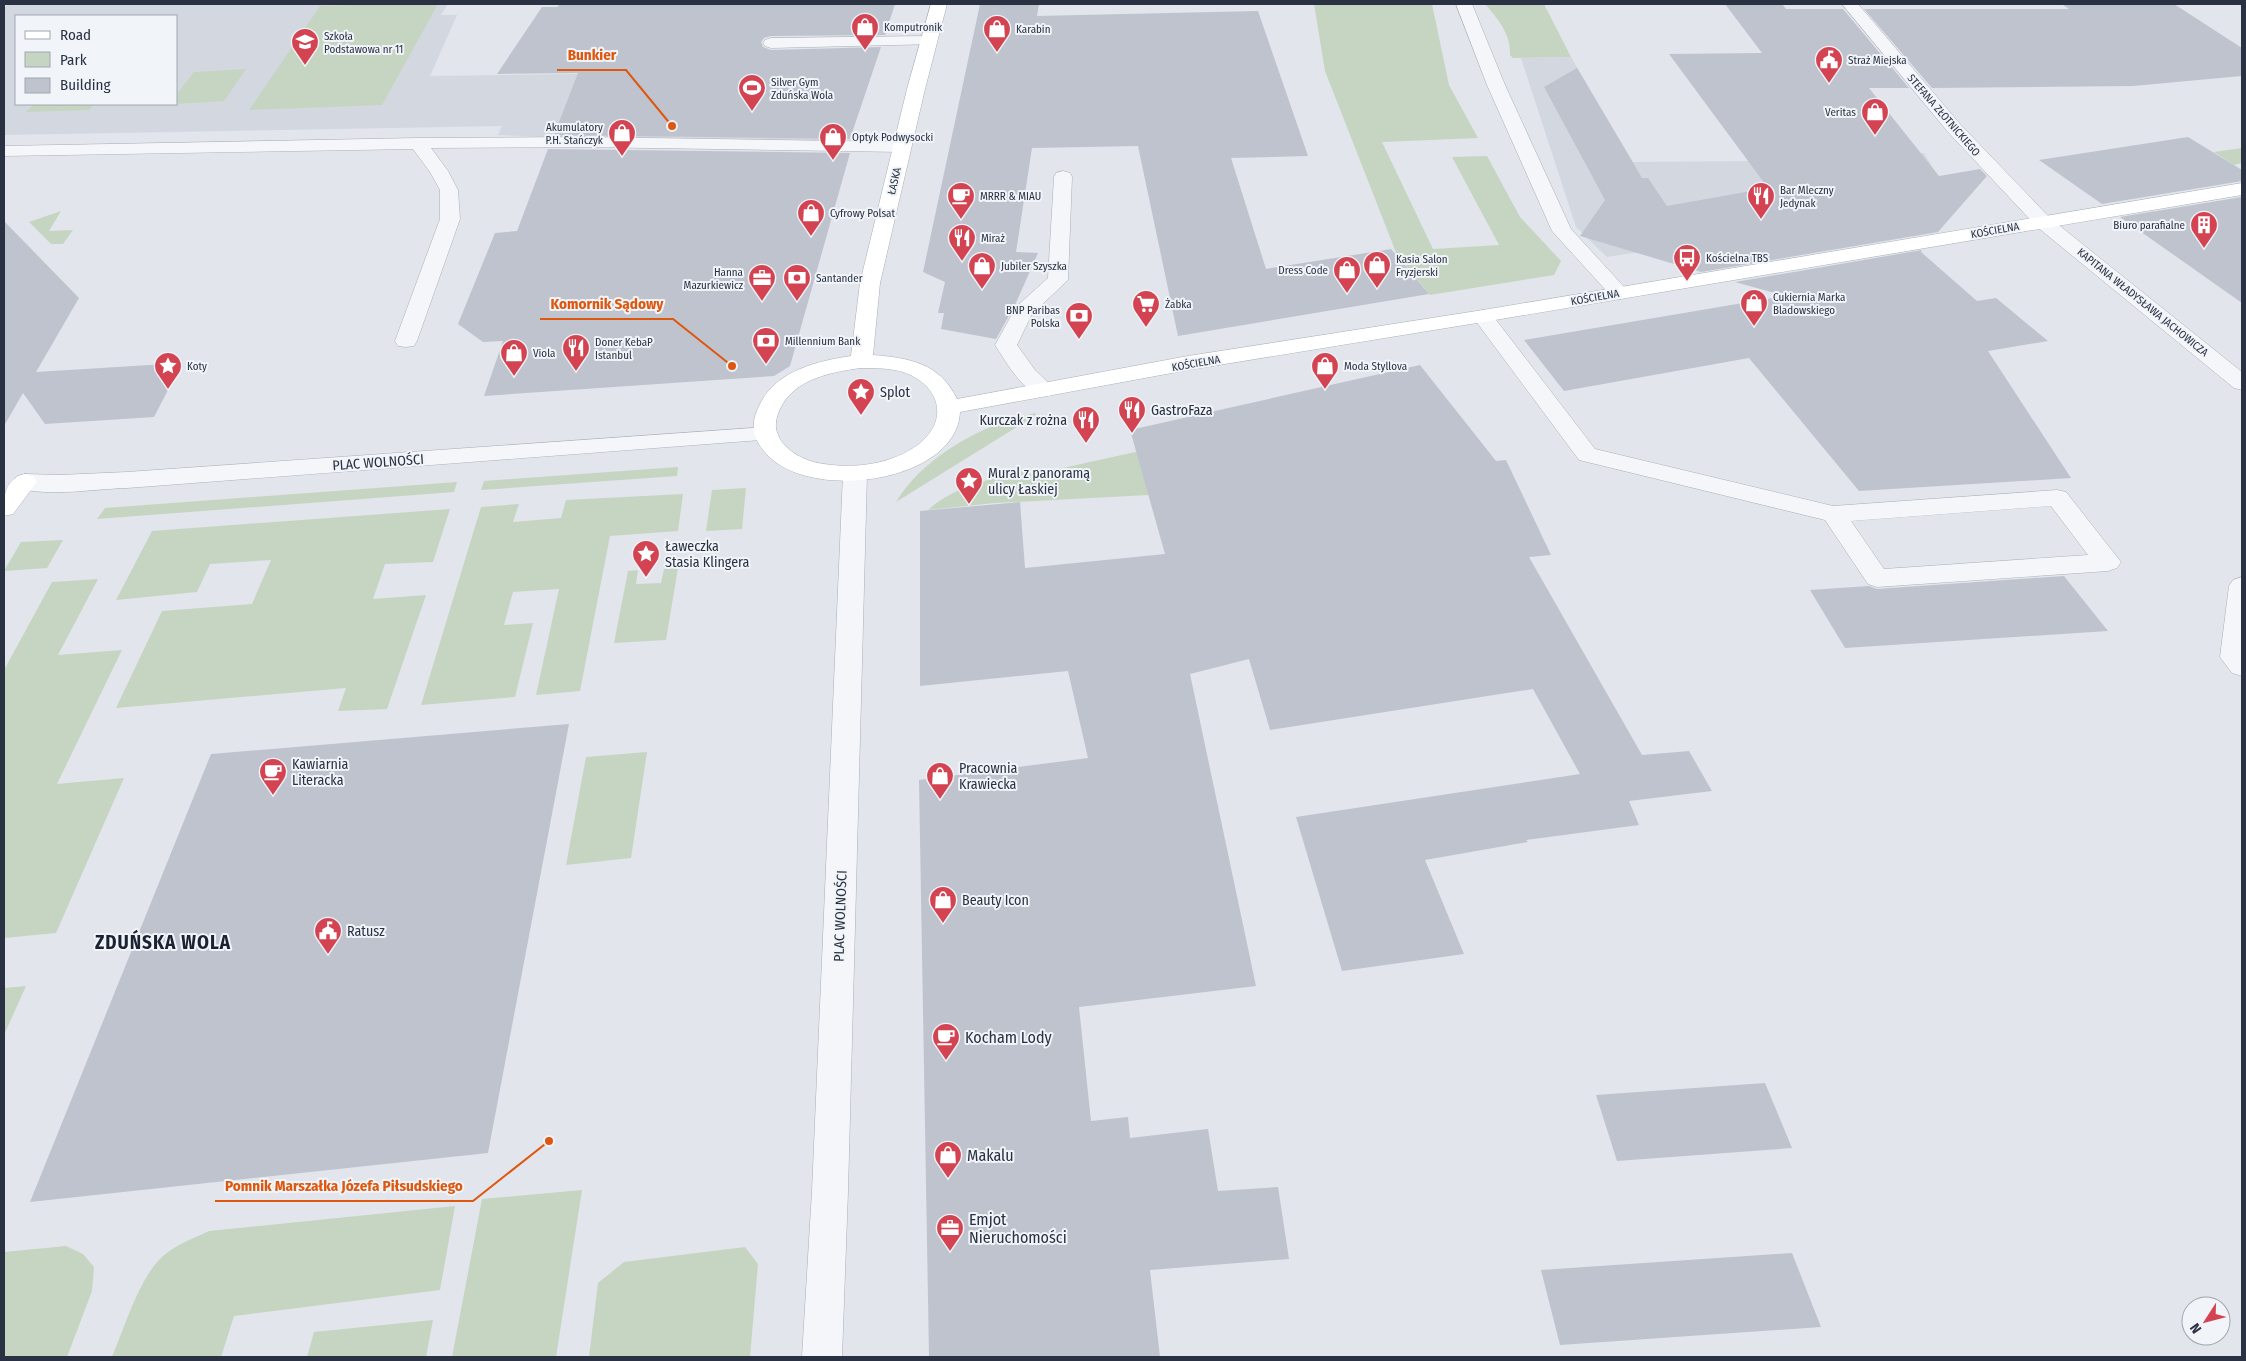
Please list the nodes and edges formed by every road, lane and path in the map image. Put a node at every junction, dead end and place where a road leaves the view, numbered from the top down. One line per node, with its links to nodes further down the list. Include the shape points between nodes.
1 (939, 4): 4 (street, ŁASKA)
2 (1464, 4): 12 (street, via 1496,85 1562,231)
3 (1850, 4): 11 (street, STEFANA ZŁOTNICKIEGO, via 1954,128)
4 (929, 41): 5 (street); 7 (street, ŁASKA)
5 (771, 43)
6 (418, 143): 7 (street, via 614,142); 8 (street); 14 (street, via 449,190 450,219)
7 (902, 147): 15 (street, ŁASKA, via 870,284)
8 (4, 151)
9 (1063, 177): 17 (street, via 1058,280 1023,310 1006,345 1026,375)
10 (2242, 189): 11 (street, KOŚCIELNA)
11 (2043, 222): 12 (street, KOŚCIELNA); 16 (street, KAPITANA WŁADYSŁAWA JACHOWICZA)
12 (1619, 294): 13 (street, KOŚCIELNA)
13 (1482, 316): 17 (street, KOŚCIELNA); 23 (street, via 1586,455)
14 (406, 341)
15 (861, 361): 18 (street, via 896,364 925,375 944,392); 19 (street, via 818,370 784,388 768,410)
16 (2242, 383)
17 (1045, 390): 18 (street, KOŚCIELNA)
18 (949, 407): 20 (street, via 942,433 924,451 898,465)
19 (766, 434): 20 (street, via 777,451 796,465 824,472); 21 (street, PLAC WOLNOŚCI, via 137,479 60,483)
20 (855, 474): 26 (street, PLAC WOLNOŚCI)
21 (14, 481): 22 (street, PLAC WOLNOŚCI)
22 (4, 508)
23 (1833, 514): 23 (street, via 2057,498 2108,562 1876,578)
24 (2242, 586): 25 (street, via 2234,657)
25 (2242, 666)
26 (822, 1357)

